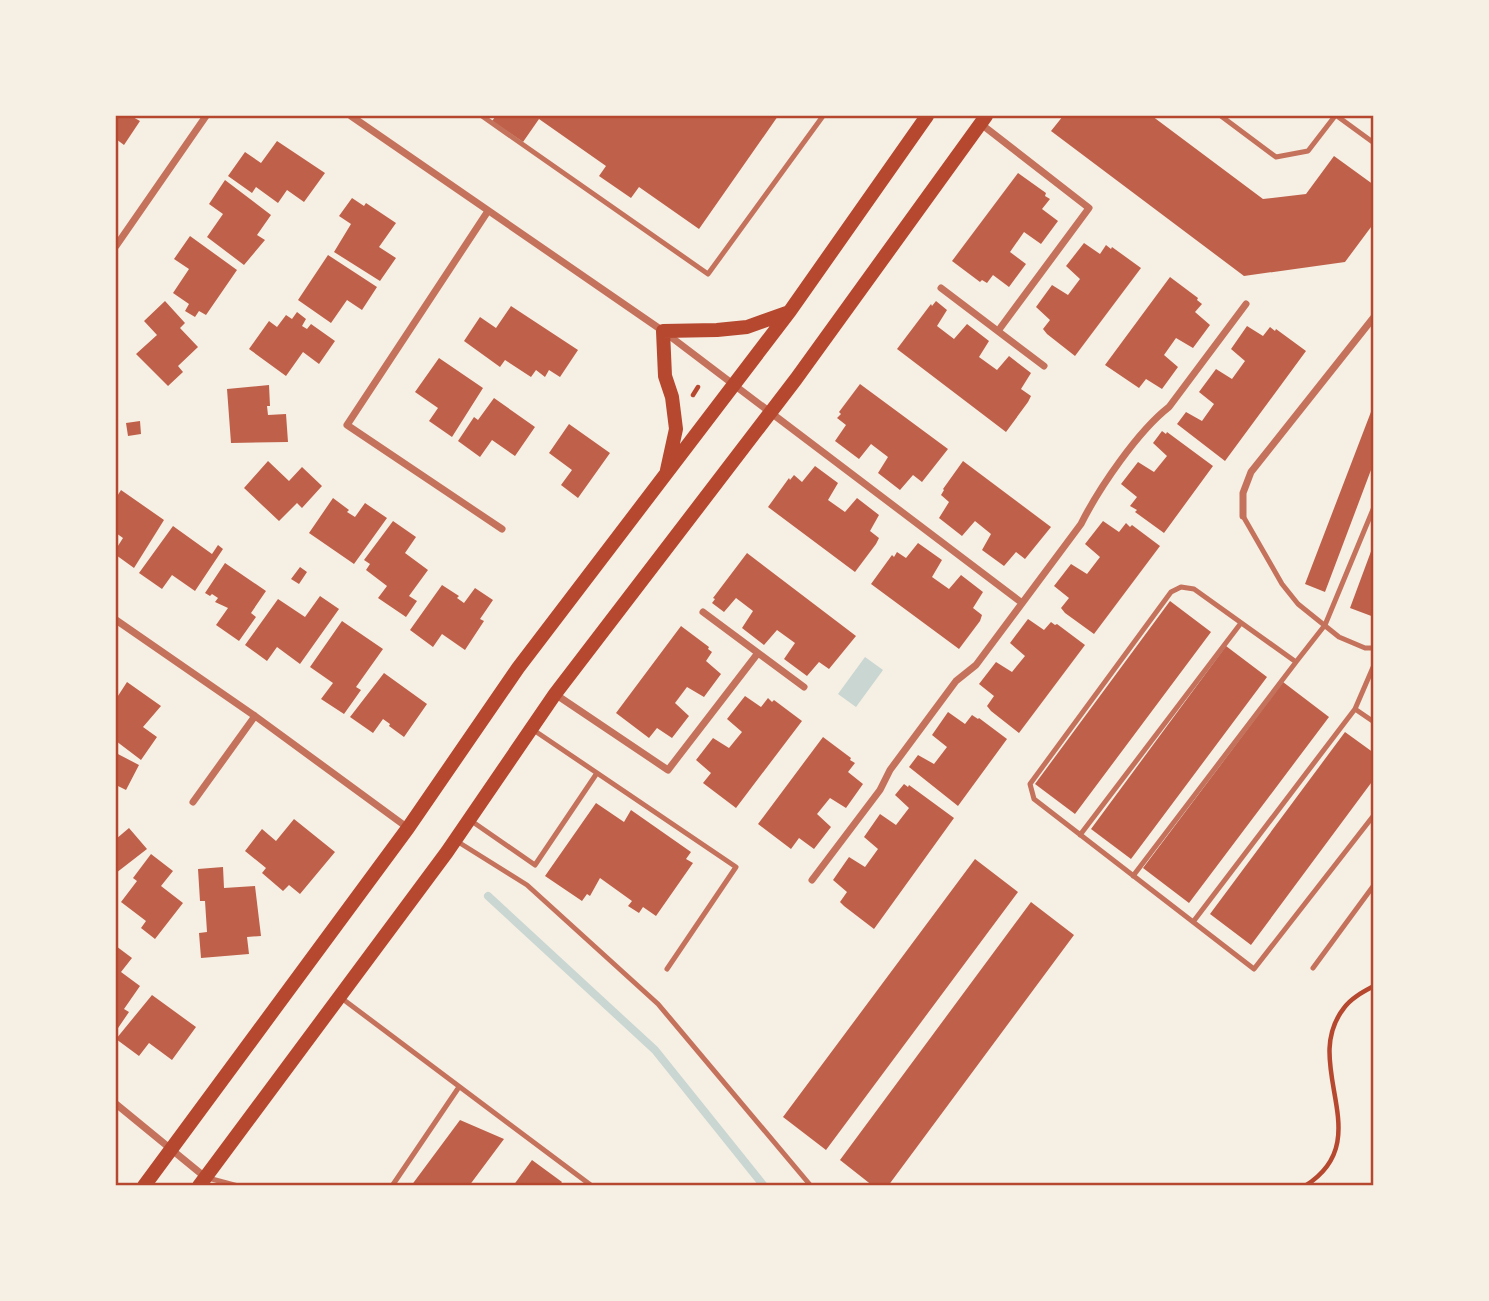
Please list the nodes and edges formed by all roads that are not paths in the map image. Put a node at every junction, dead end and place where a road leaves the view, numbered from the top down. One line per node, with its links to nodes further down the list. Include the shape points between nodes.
1 (206, 116): 11 (street)
2 (351, 116): 10 (street)
3 (482, 116): 4 (lane, via 708,274)
4 (823, 116)
5 (927, 116): 14 (main road)
6 (1221, 116): 7 (lane, via 1276,157 1308,151)
7 (1336, 116): 9 (lane)
8 (984, 120): 17 (street, via 1089,208); 20 (main road)
9 (1374, 142)
10 (488, 211): 16 (street); 24 (street, via 347,425)
11 (116, 246)
12 (941, 288): 17 (street)
13 (1246, 304): 25 (street, via 1169,407 1152,420)
14 (790, 311): 16 (main road, via 747,327); 19 (main road)
15 (1374, 317): 23 (street, via 1251,472 1243,493)
16 (663, 331): 19 (street); 21 (main road, via 665,376 673,397 676,429)
17 (998, 331): 18 (street)
18 (1044, 366)
19 (735, 386): 20 (street); 21 (main road)
20 (770, 413): 25 (street); 35 (main road)
21 (667, 473): 44 (main road, via 518,668)
22 (1374, 508): 29 (lane)
23 (1243, 516): 29 (lane, via 1282,584)
24 (502, 529)
25 (1023, 603): 48 (street, via 976,665 956,681)
26 (703, 612): 31 (street)
27 (116, 621): 37 (street)
28 (1241, 623): 32 (lane); 45 (lane); 45 (lane, via 1194,589 1181,587 1171,593 1030,783 1034,799)
29 (1325, 625): 30 (lane, via 1339,637); 32 (lane)
30 (1374, 648)
31 (758, 653): 34 (street); 35 (street, via 668,770)
32 (1296, 662): 47 (lane)
33 (1374, 665): 36 (lane)
34 (804, 687)
35 (555, 694): 39 (main road)
36 (1355, 709): 38 (lane); 50 (lane)
37 (255, 716): 41 (street); 44 (street)
38 (1374, 722)
39 (532, 729): 40 (lane); 43 (main road)
40 (597, 773): 43 (lane, via 536,865); 52 (lane, via 736,867)
41 (193, 802)
42 (1374, 815): 50 (lane, via 1254,969)
43 (470, 820): 46 (main road)
44 (408, 828): 56 (main road)
45 (1080, 835): 47 (lane)
46 (455, 840): 53 (main road); 62 (lane, via 527,885 658,1004)
47 (1133, 876): 50 (lane)
48 (812, 880)
49 (1374, 885): 51 (lane)
50 (1193, 922)
51 (1313, 968)
52 (667, 969)
53 (340, 997): 54 (lane); 57 (main road)
54 (459, 1087): 60 (lane); 61 (lane)
55 (116, 1104): 56 (street)
56 (171, 1149): 57 (street); 58 (main road)
57 (204, 1183): 59 (lane)
58 (144, 1185)
59 (238, 1185)
60 (392, 1185)
61 (592, 1185)
62 (811, 1185)

